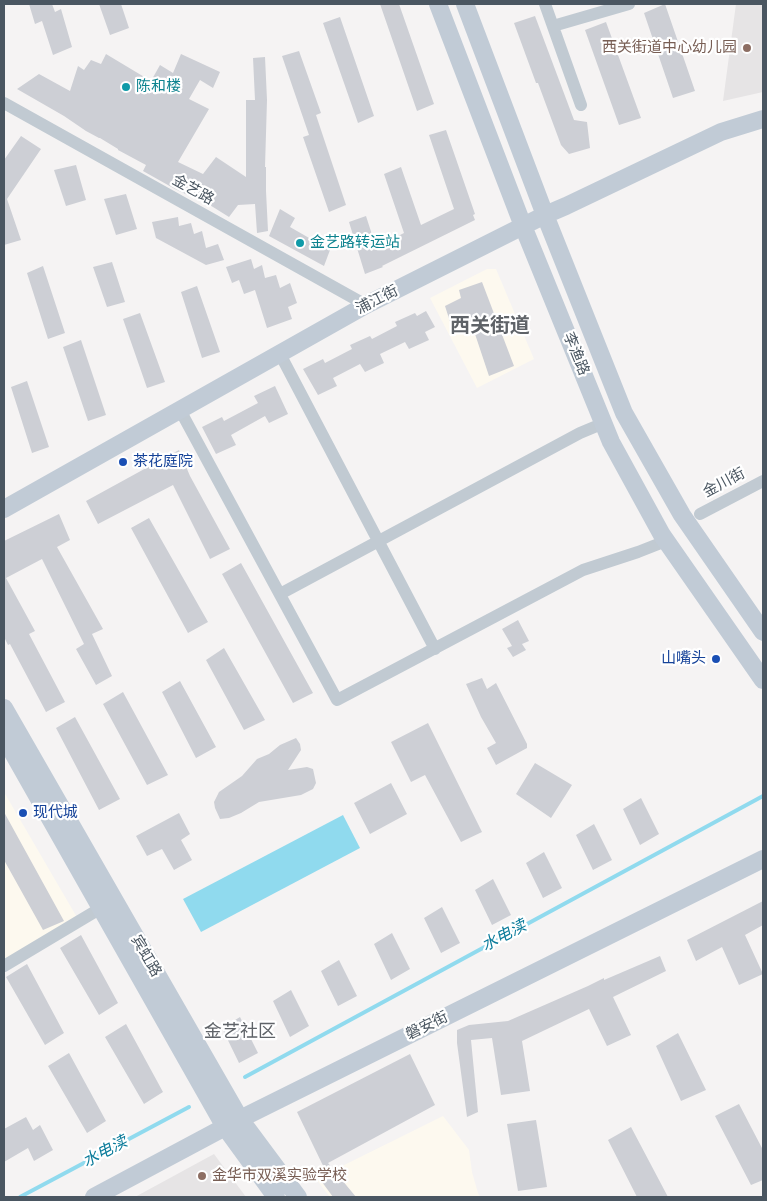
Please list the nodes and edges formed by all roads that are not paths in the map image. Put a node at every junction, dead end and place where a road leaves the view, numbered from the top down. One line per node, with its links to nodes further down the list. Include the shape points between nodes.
1 (438, 4): 10 (main road, 李渔路)
2 (465, 4): 9 (main road, 李渔路)
3 (545, 4): 5 (street)
4 (629, 4): 5 (street)
5 (553, 26): 7 (street)
6 (4, 103): 11 (street, 金艺路)
7 (581, 105)
8 (763, 119): 9 (main road, 浦江街, via 721,132)
9 (545, 215): 10 (main road, 浦江街); 21 (main road, 李渔路, via 624,413 682,515)
10 (523, 226): 11 (main road, 浦江街); 14 (main road, 李渔路)
11 (366, 305): 12 (main road, 浦江街)
12 (280, 354): 13 (main road, 浦江街); 19 (street)
13 (180, 410): 16 (main road, 浦江街); 20 (street)
14 (604, 423): 18 (main road, 李渔路, via 611,442); 19 (street)
15 (763, 481): 17 (street, 金川街)
16 (4, 509)
17 (700, 514)
18 (666, 541): 22 (street, via 583,570); 23 (main road, 李渔路)
19 (378, 542): 20 (street); 22 (street)
20 (280, 594): 22 (street, via 338,700)
21 (763, 632)
22 (435, 649)
23 (763, 680)
24 (4, 708): 29 (main road, 宾虹路)
25 (4, 737): 27 (main road, 宾虹路)
26 (763, 859): 29 (main road, 磐安街)
27 (101, 908): 28 (street); 29 (main road, 宾虹路)
28 (4, 966)
29 (233, 1123): 30 (main road, 磐安街); 31 (main road, 宾虹路); 32 (main road, 宾虹路)
30 (94, 1197)
31 (276, 1197)
32 (298, 1197)

